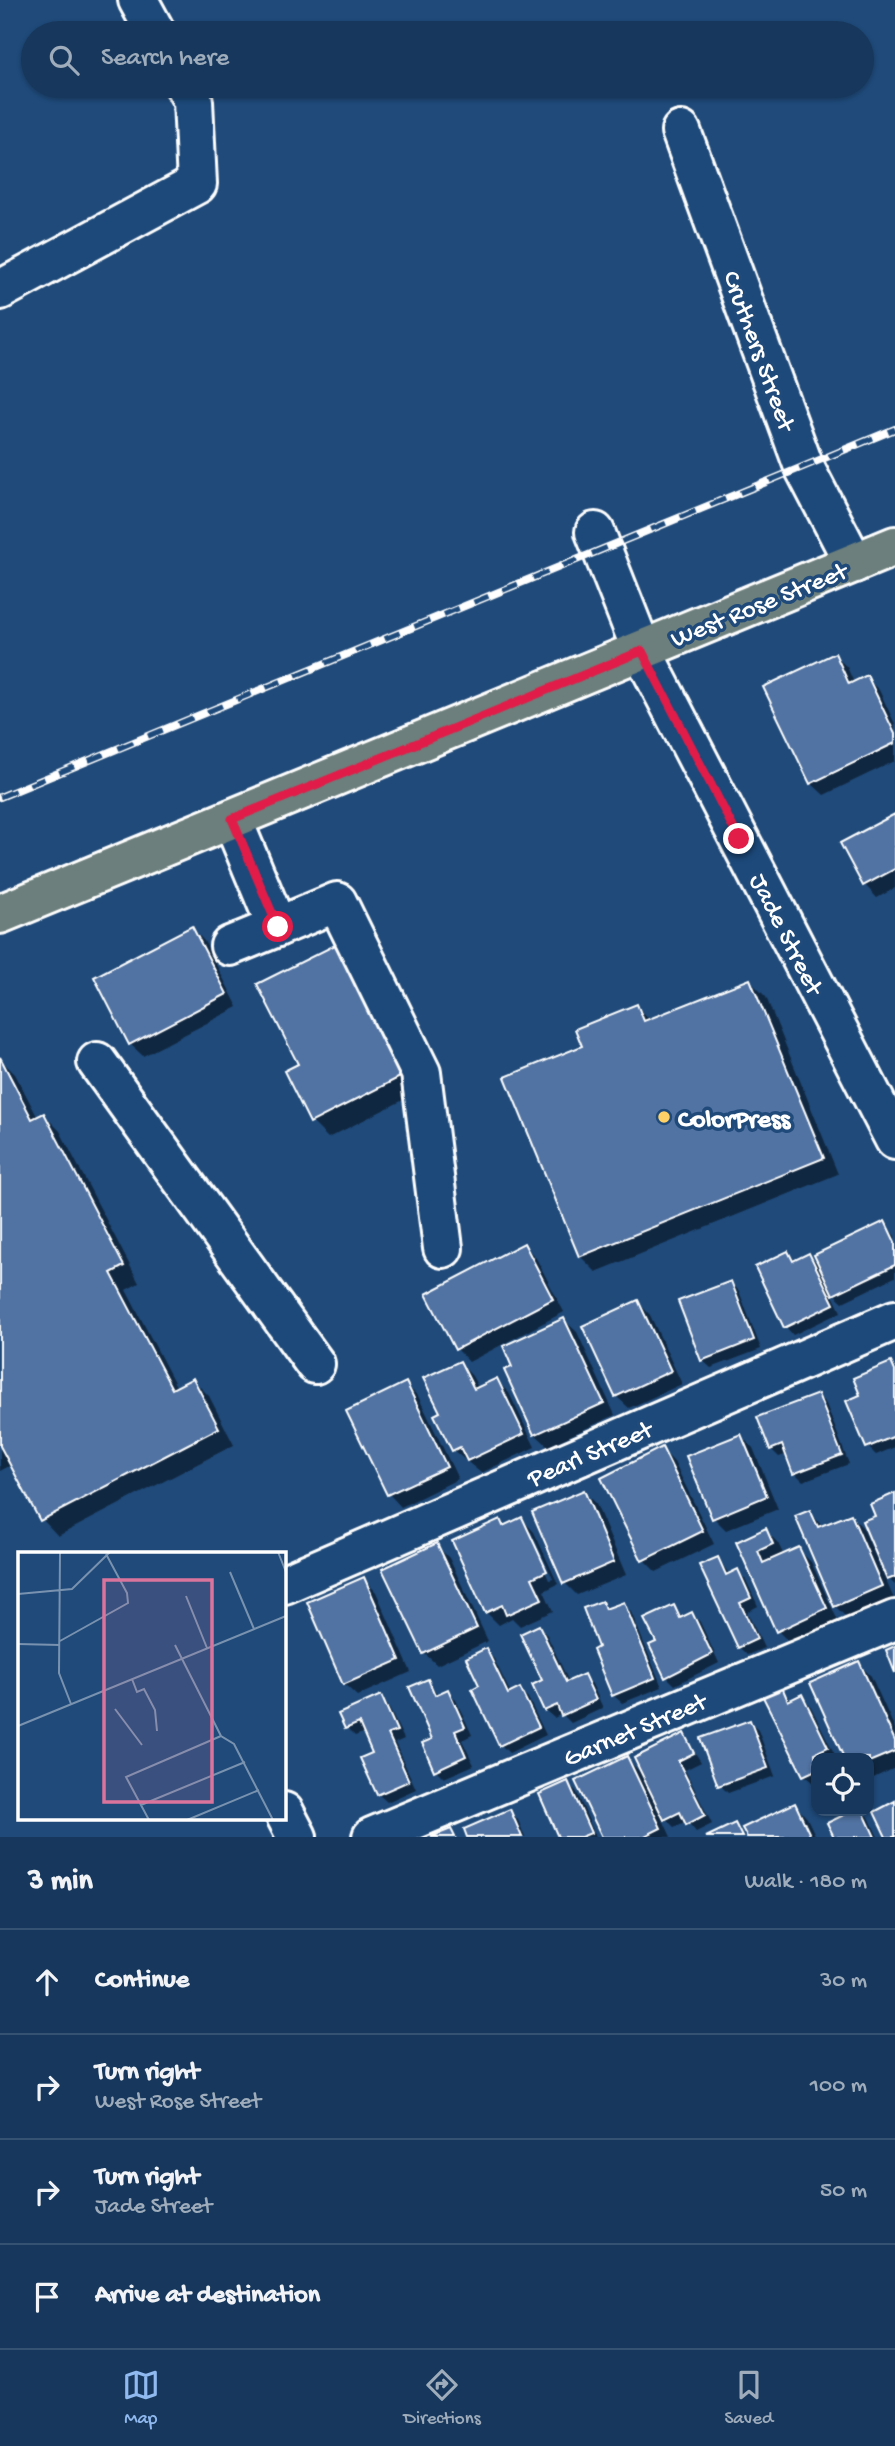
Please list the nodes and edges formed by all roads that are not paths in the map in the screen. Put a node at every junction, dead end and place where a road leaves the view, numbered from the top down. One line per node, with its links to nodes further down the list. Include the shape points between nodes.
1 (138, 0): 2 (street)
2 (149, 21)
3 (191, 98): 5 (street, via 197,184)
4 (681, 131): 8 (street, Cruthers Street, via 804,467)
5 (0, 290)
6 (595, 532): 9 (street, Jade Street)
7 (895, 547): 8 (main road, West Rose Street)
8 (854, 563): 9 (main road, West Rose Street)
9 (642, 651): 10 (main road, West Rose Street); 15 (street, Jade Street)
10 (232, 819): 11 (main road, West Rose Street); 12 (street)
11 (0, 915)
12 (278, 927): 13 (street); 16 (street, via 337,902 421,1073)
13 (230, 946)
14 (97, 1062): 18 (street)
15 (895, 1140)
16 (443, 1248)
17 (895, 1320): 19 (street, Pearl Street)
18 (315, 1364)
19 (285, 1584)
20 (895, 1620): 23 (street, Garnet Street)
21 (285, 1814): 22 (street)
22 (297, 1837)
23 (372, 1837)

